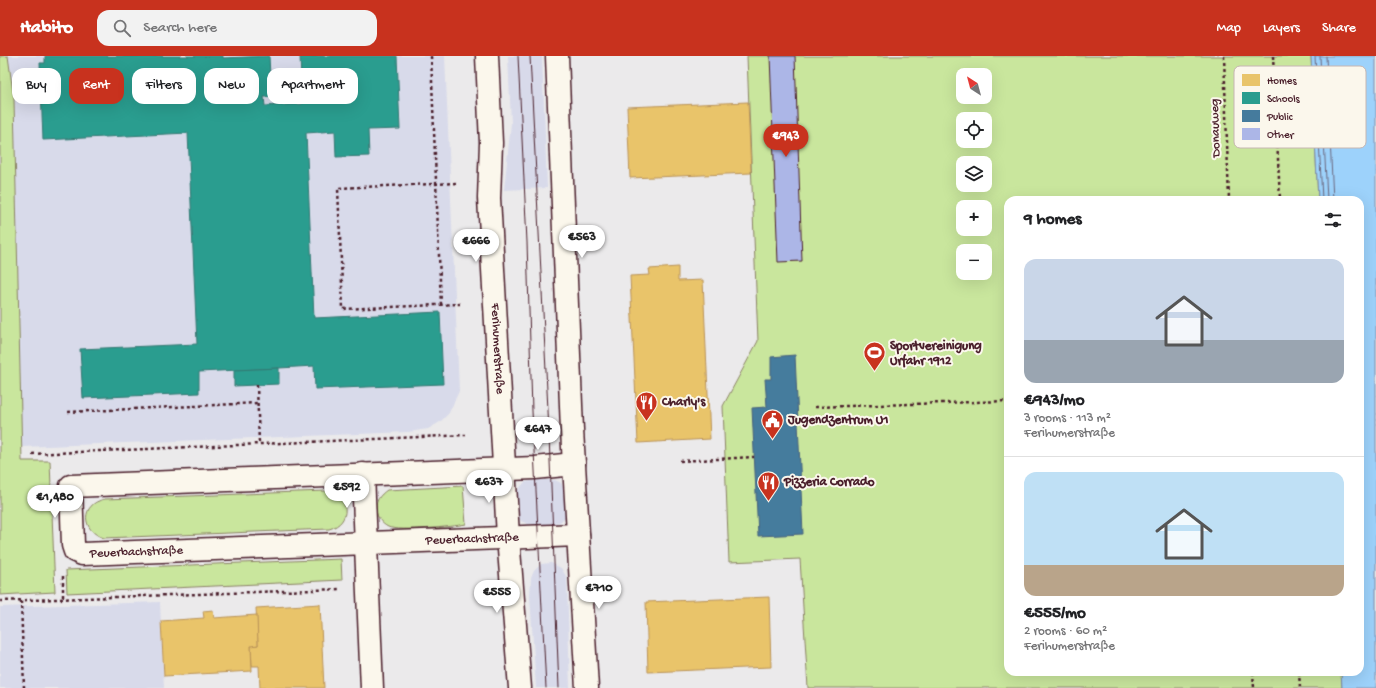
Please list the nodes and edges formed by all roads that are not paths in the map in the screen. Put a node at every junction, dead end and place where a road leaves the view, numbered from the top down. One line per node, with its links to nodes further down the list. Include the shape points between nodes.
1 (487, 56): 4 (street, Ferihumerstraße, via 491,143 489,198)
2 (557, 56): 3 (street)
3 (574, 464): 4 (street, Peuerbachstraße); 6 (street)
4 (504, 469): 5 (street, Peuerbachstraße); 7 (street, Ferihumerstraße)
5 (363, 474): 8 (street); 8 (street, Peuerbachstraße, via 71,486 73,545 78,553)
6 (578, 535): 7 (street, Peuerbachstraße); 11 (street)
7 (508, 537): 8 (street, Peuerbachstraße); 10 (street, Ferihumerstraße)
8 (366, 543): 9 (street)
9 (372, 688)
10 (520, 688)
11 (587, 688)

